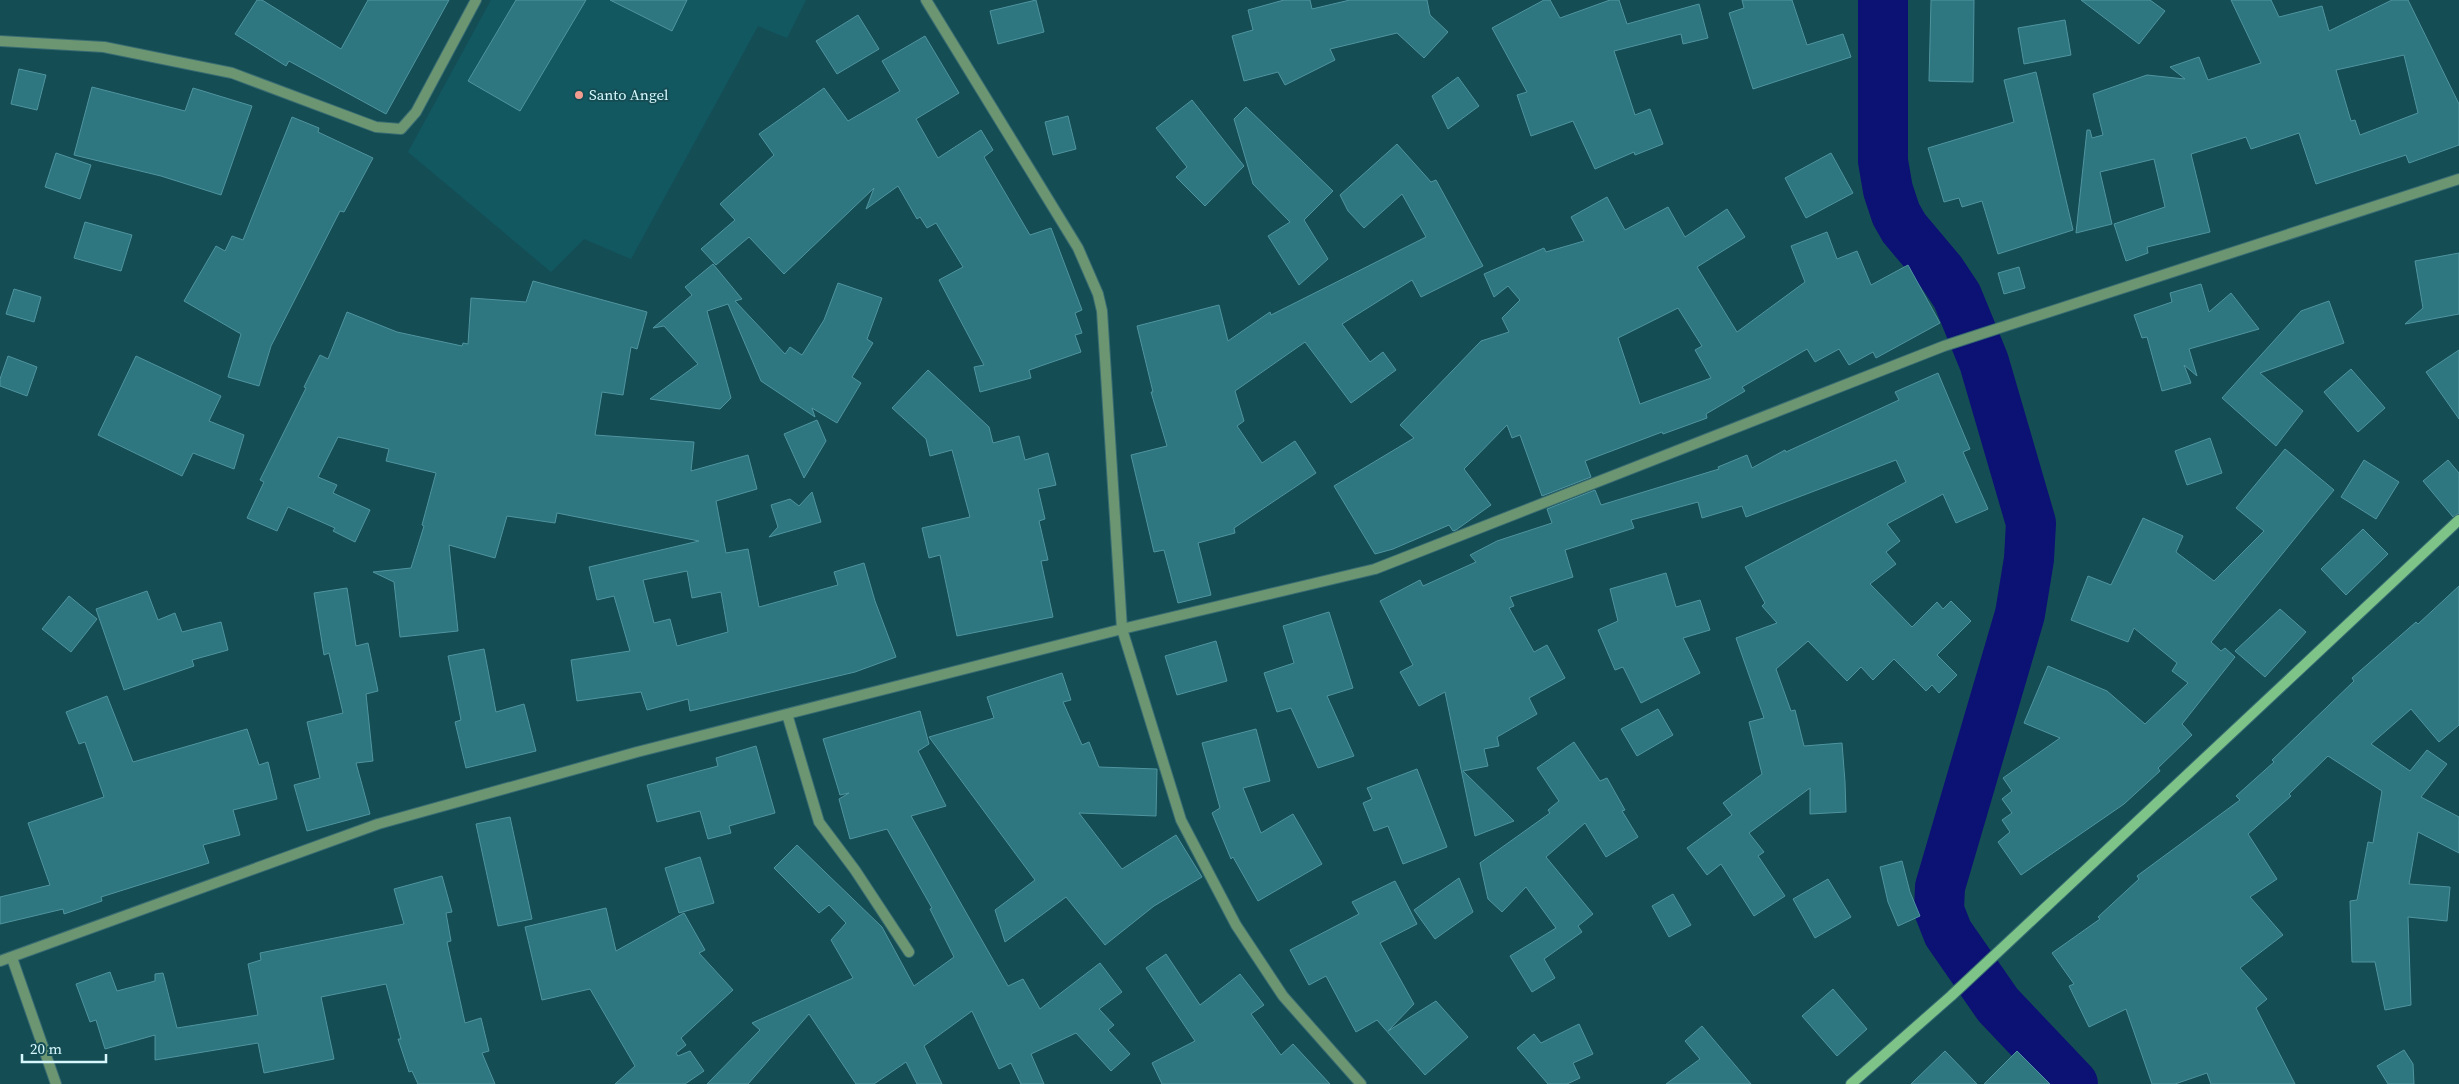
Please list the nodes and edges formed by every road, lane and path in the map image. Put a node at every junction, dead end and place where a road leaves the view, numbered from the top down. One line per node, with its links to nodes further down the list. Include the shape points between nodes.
1 (476, 0): 3 (street, via 416,112 401,129 376,127 232,73 104,48)
2 (926, 0): 6 (street, via 1078,248 1098,294 1102,311)
3 (0, 41)
4 (2459, 179): 6 (street, via 1944,346 1375,569)
5 (2459, 520): 13 (main road, via 1990,959)
6 (1122, 629): 7 (street); 12 (street, via 1181,820 1232,916 1283,996)
7 (787, 714): 8 (street, via 819,822); 9 (street, via 378,824)
8 (909, 952)
9 (12, 958): 10 (street); 11 (street)
10 (0, 961)
11 (56, 1084)
12 (1361, 1084)
13 (1850, 1084)

